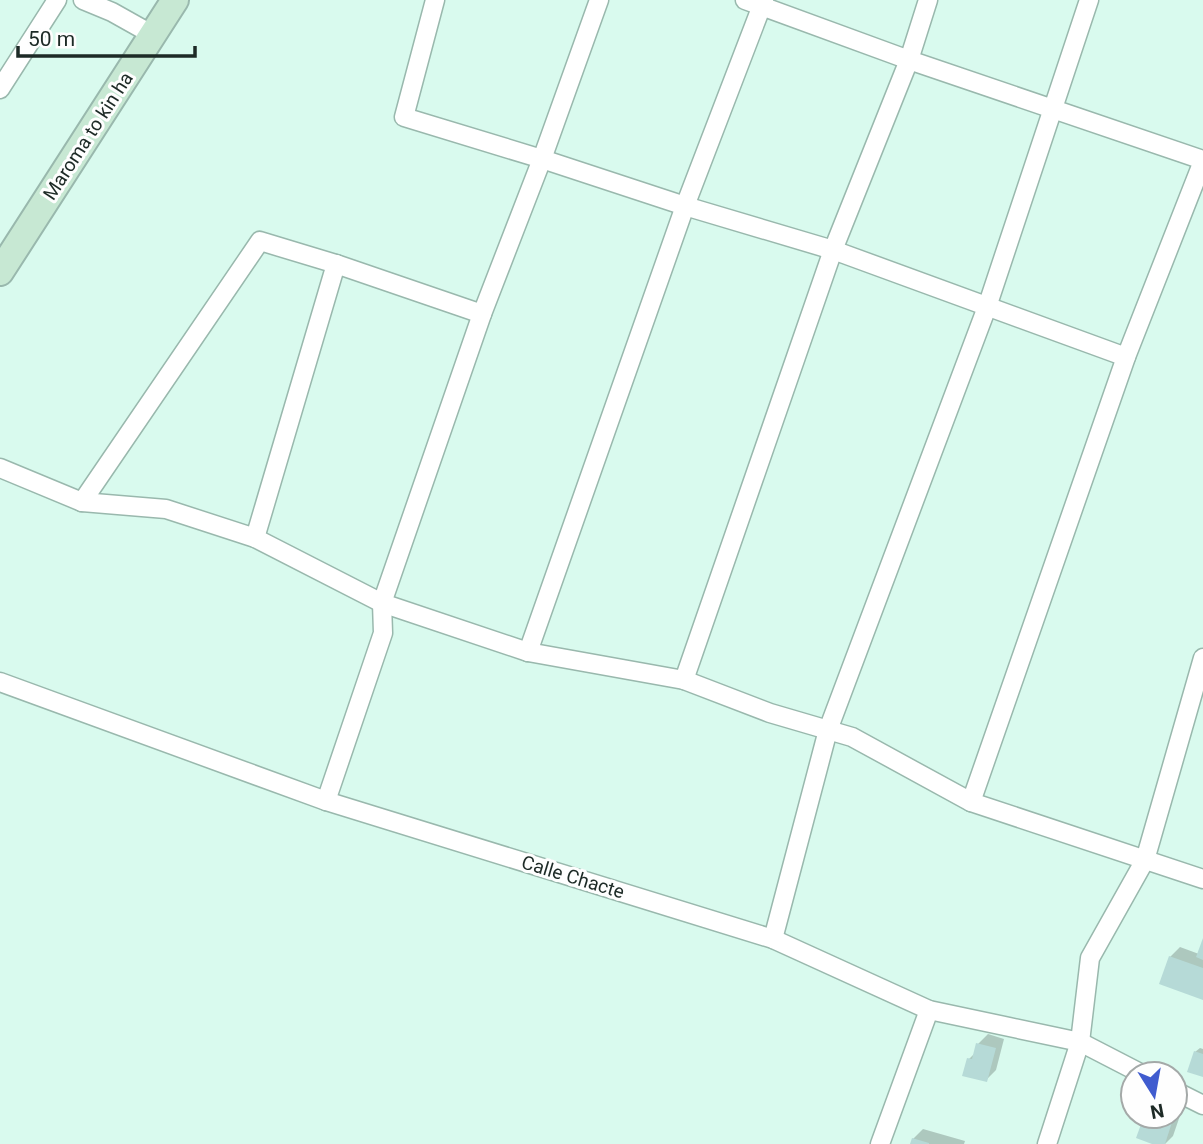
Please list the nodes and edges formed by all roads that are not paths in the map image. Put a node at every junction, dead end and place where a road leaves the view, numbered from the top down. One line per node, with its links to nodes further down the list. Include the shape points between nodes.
1 (57, 0): 12 (street)
2 (83, 0): 10 (street)
3 (175, 0): 10 (street, Maroma to kin ha)
4 (435, 0): 14 (street, via 404,117)
5 (599, 0): 14 (street)
6 (744, 0): 9 (street)
7 (928, 0): 11 (street)
8 (1089, 0): 13 (street)
9 (763, 3): 11 (street); 16 (street)
10 (153, 35): 19 (street, Maroma to kin ha)
11 (909, 60): 13 (street); 17 (street)
12 (0, 89)
13 (1052, 108): 15 (street); 20 (street)
14 (542, 159): 16 (street); 21 (street)
15 (1203, 161): 22 (street)
16 (685, 206): 17 (street); 27 (street)
17 (833, 250): 20 (street); 29 (street)
18 (337, 264): 21 (street); 24 (street, via 260,241); 25 (street)
19 (0, 272)
20 (987, 307): 22 (street); 31 (street)
21 (482, 314): 26 (street)
22 (1126, 356): 33 (street)
23 (0, 468): 24 (street)
24 (82, 502): 25 (street, via 166,509)
25 (255, 538): 26 (street)
26 (382, 603): 27 (street); 32 (street, via 383,633)
27 (528, 652): 29 (street)
28 (1203, 658): 34 (street)
29 (684, 680): 31 (street)
30 (0, 682): 32 (street, Calle Chacte)
31 (828, 730): 33 (street, via 852,737); 36 (street)
32 (326, 801): 36 (street, Calle Chacte)
33 (971, 802): 34 (street)
34 (1145, 860): 35 (street); 38 (street, via 1090,958)
35 (1203, 879)
36 (773, 939): 37 (street, Calle Chacte)
37 (929, 1010): 38 (street, Calle Chacte); 40 (street)
38 (1080, 1042): 39 (street, Calle Chacte); 41 (street)
39 (1119, 1062)
40 (880, 1144)
41 (1047, 1144)

